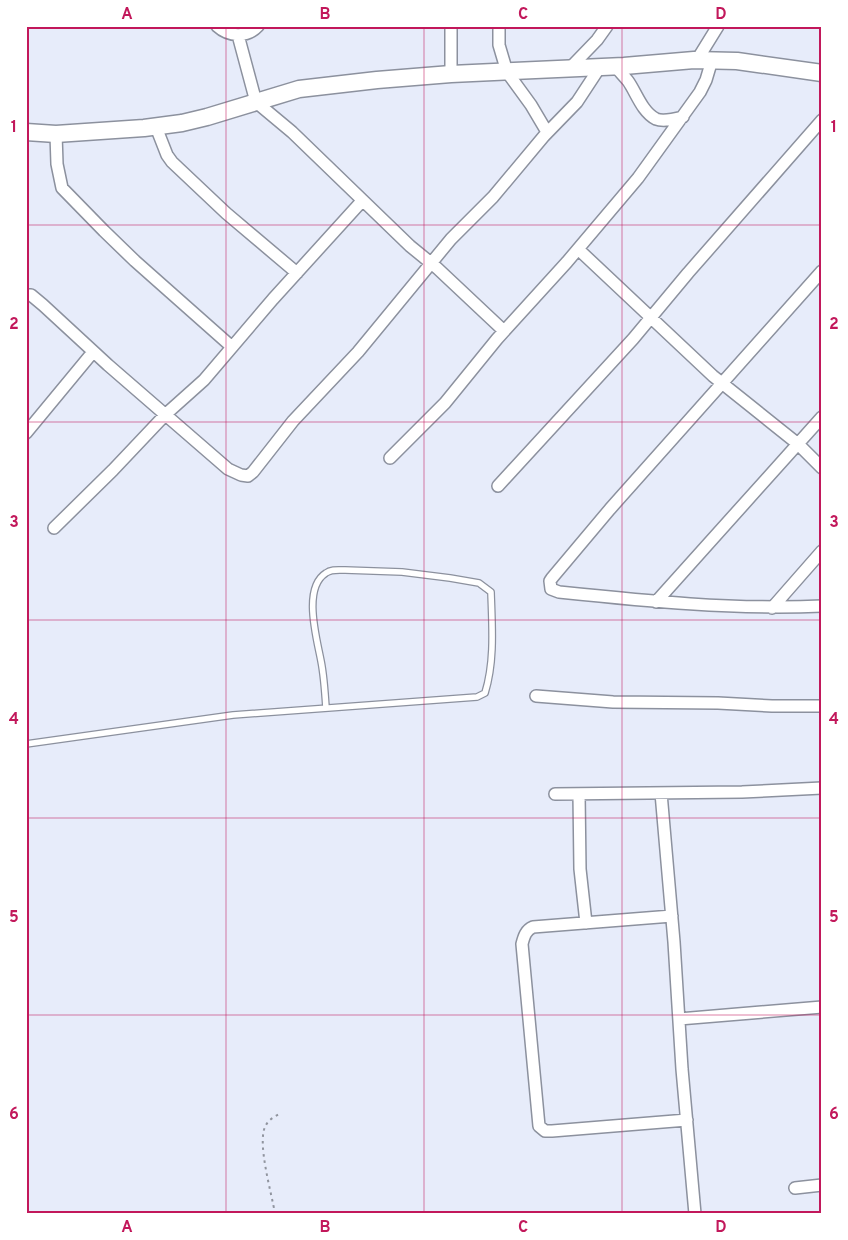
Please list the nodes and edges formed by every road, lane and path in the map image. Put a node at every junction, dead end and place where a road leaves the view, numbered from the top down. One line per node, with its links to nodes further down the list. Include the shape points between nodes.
1 (217, 26): 7 (street, via 229,34)
2 (258, 26): 7 (street, via 247,34)
3 (451, 26): 13 (street)
4 (499, 26): 11 (street)
5 (607, 26): 10 (street, via 598,40)
6 (718, 26): 8 (street)
7 (238, 35): 14 (street)
8 (705, 60): 9 (street); 12 (street, via 737,61); 15 (street, via 706,80)
9 (607, 67): 10 (street); 15 (street, via 627,80 644,107 657,120); 19 (street)
10 (569, 69): 11 (street)
11 (507, 72): 13 (street); 19 (street)
12 (822, 73)
13 (450, 74): 14 (street, via 299,89)
14 (256, 102): 17 (street, via 207,117); 21 (street, via 292,132)
15 (682, 117): 22 (street, via 638,178)
16 (822, 120): 27 (street)
17 (156, 127): 20 (street); 25 (street, via 172,162)
18 (26, 132): 20 (street)
19 (547, 132): 23 (street, via 493,198)
20 (56, 134): 29 (street, via 62,188 135,261)
21 (362, 201): 23 (street); 25 (street)
22 (578, 249): 27 (street); 28 (street)
23 (431, 263): 28 (street); 32 (street, via 358,352 293,421 248,476 228,469)
24 (822, 271): 31 (street)
25 (297, 273): 29 (street)
26 (28, 293): 30 (street)
27 (651, 318): 31 (street); 38 (street)
28 (504, 331): 36 (street, via 444,403)
29 (232, 347): 32 (street, via 204,380)
30 (93, 352): 32 (street); 34 (street)
31 (721, 382): 35 (street); 41 (street, via 550,581 551,589 559,592)
32 (166, 414): 39 (street)
33 (822, 417): 35 (street)
34 (26, 433)
35 (798, 444): 37 (street); 41 (street)
36 (390, 458)
37 (822, 468)
38 (498, 486)
39 (54, 528)
40 (822, 551): 43 (street)
41 (656, 602): 43 (street)
42 (822, 606): 43 (street)
43 (772, 608)
44 (536, 696): 45 (street, via 613,702)
45 (822, 706)
46 (326, 708): 46 (lane, via 477,697 485,693 492,626 490,592 479,583 428,574 344,570 325,573 315,587 312,607); 47 (lane, via 184,721)
47 (26, 744)
48 (822, 788): 49 (street)
49 (661, 793): 51 (street); 52 (street)
50 (555, 794): 51 (street)
51 (579, 794): 53 (street, via 580,869)
52 (672, 916): 53 (street); 55 (street)
53 (586, 922): 57 (street, via 533,927 524,936 522,944 539,1126 545,1131 552,1131)
54 (822, 1007): 55 (street)
55 (678, 1019): 57 (street)
56 (281, 1113): 60 (path, via 270,1120 262,1133)
57 (686, 1120): 61 (street)
58 (822, 1185): 59 (street)
59 (795, 1188)
60 (275, 1214)
61 (695, 1214)

